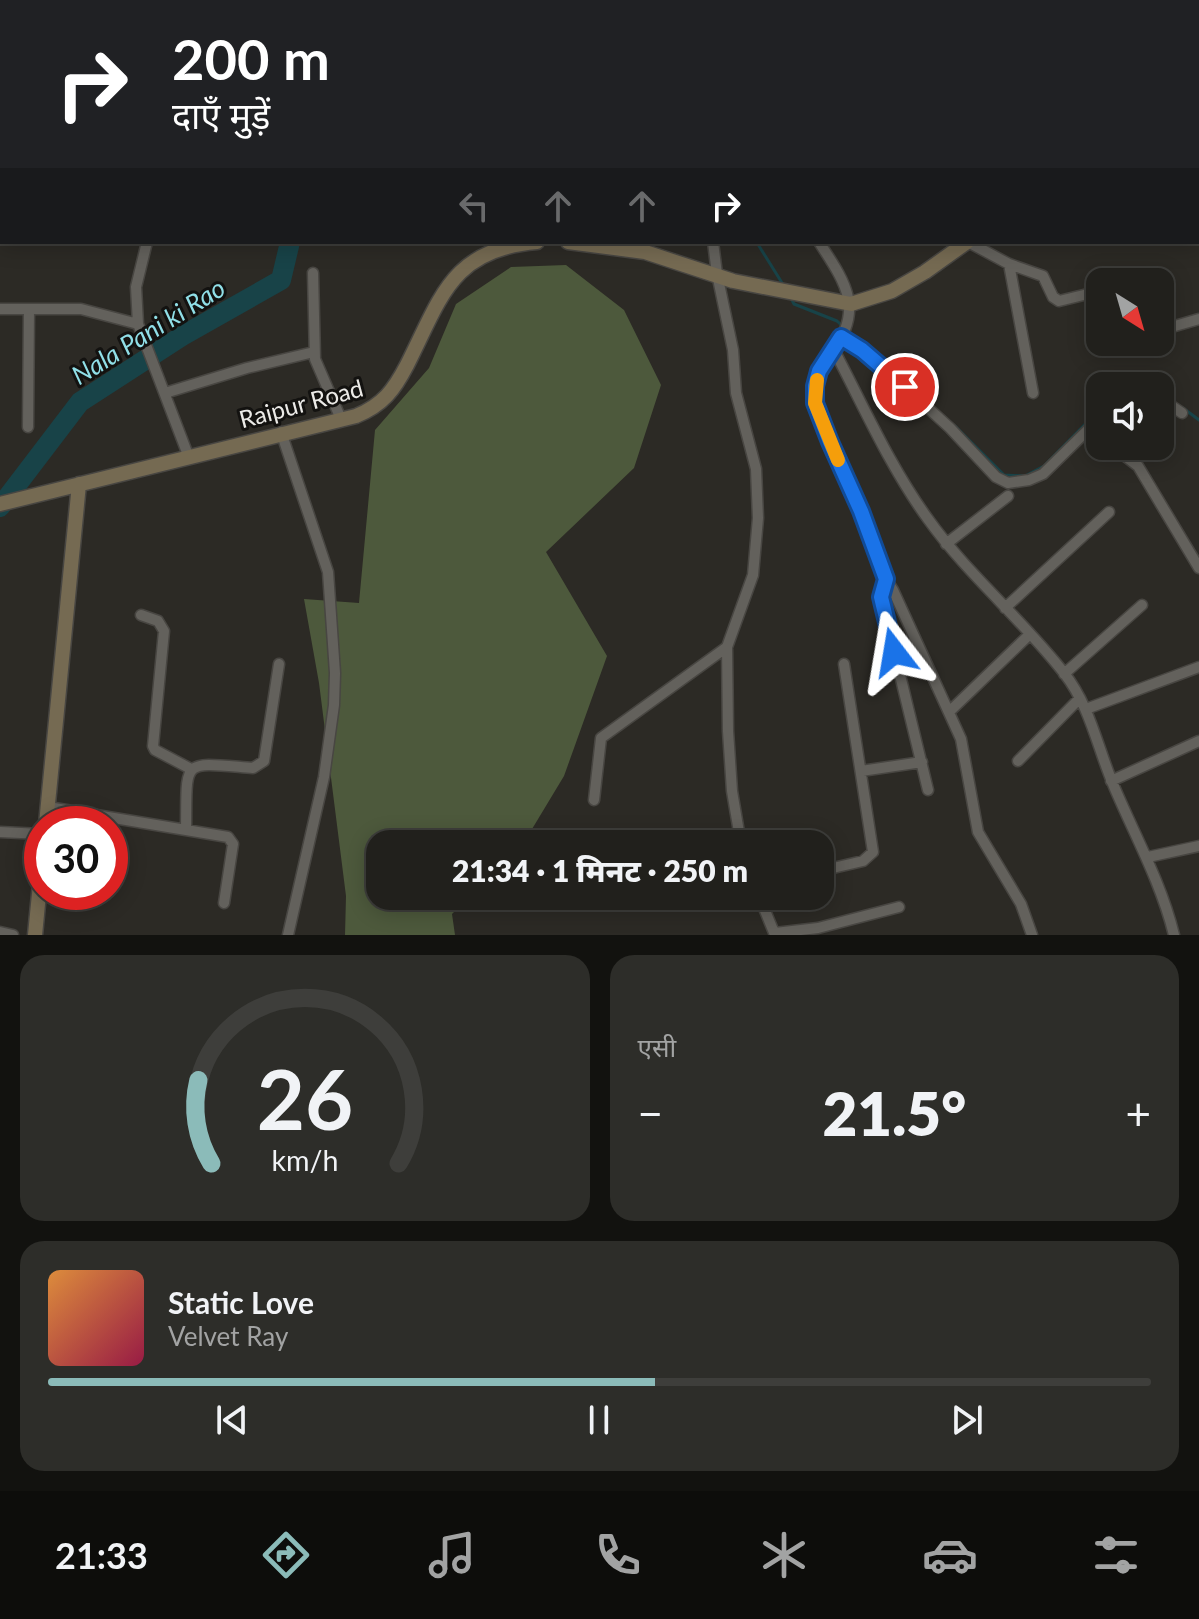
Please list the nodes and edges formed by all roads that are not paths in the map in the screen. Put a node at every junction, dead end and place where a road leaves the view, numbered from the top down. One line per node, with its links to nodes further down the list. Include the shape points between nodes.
1 (147, 244): 16 (street, via 136,287)
2 (517, 244): 25 (main road, Raipur Road, via 474,259 458,272 391,394 374,409)
3 (583, 244): 10 (main road, via 645,252)
4 (713, 244): 10 (street)
5 (820, 244): 12 (street)
6 (964, 244): 12 (main road, via 892,291)
7 (971, 244): 8 (street)
8 (1009, 264): 11 (street, via 1043,276 1059,301); 22 (street)
9 (313, 273): 20 (street)
10 (717, 274): 12 (main road); 42 (street, via 736,393 756,469 758,518 753,575)
11 (1086, 294)
12 (851, 304): 18 (street)
13 (0, 309): 14 (street)
14 (29, 309): 16 (street, via 81,309); 26 (street)
15 (1199, 319): 17 (street)
16 (138, 324): 21 (street)
17 (1174, 326)
18 (844, 331): 19 (street); 28 (street, via 1001,481 1019,483 1043,474)
19 (834, 350): 35 (street, via 904,486); 37 (street, via 819,371 815,403)
20 (314, 352): 21 (street); 25 (street)
21 (165, 393): 29 (street)
22 (1033, 393)
23 (1174, 408): 24 (street)
24 (1182, 413)
25 (341, 419): 27 (main road, Raipur Road)
26 (28, 427)
27 (281, 432): 29 (main road, Raipur Road); 75 (street, via 328,572 335,673 324,777)
28 (1086, 432)
29 (188, 455): 31 (main road, Raipur Road)
30 (1132, 460): 36 (street)
31 (79, 484): 33 (main road, Raipur Road); 58 (main road)
32 (1008, 496): 35 (street)
33 (0, 504)
34 (1109, 512): 39 (street)
35 (946, 544): 39 (street)
36 (1199, 568)
37 (886, 579): 49 (street); 52 (street, via 881,597)
38 (1142, 605): 46 (street)
39 (1005, 608): 41 (street)
40 (141, 615): 53 (street, via 164,628 153,746)
41 (1029, 635): 46 (street); 49 (street)
42 (727, 647): 57 (street, via 601,738); 61 (street, via 731,776)
43 (279, 664): 53 (street, via 261,764 200,764)
44 (844, 664): 54 (street)
45 (1199, 667): 48 (street)
46 (1064, 674): 47 (street)
47 (1080, 698): 48 (street); 51 (street)
48 (1086, 709): 55 (street)
49 (949, 712): 76 (street, via 967,758 978,832 1021,904)
50 (1199, 741): 55 (street)
51 (1018, 761)
52 (922, 762): 54 (street); 56 (street)
53 (191, 769): 60 (street)
54 (861, 771): 66 (street, via 873,852 863,861)
55 (1111, 781): 65 (street)
56 (928, 790)
57 (594, 800)
58 (48, 806)
59 (128, 820): 60 (street)
60 (186, 830): 67 (street, via 232,841)
61 (739, 830)
62 (0, 832): 63 (street)
63 (24, 833)
64 (1199, 846): 65 (street)
65 (1148, 857): 77 (street)
66 (834, 868)
67 (224, 903)
68 (899, 907): 72 (street)
69 (37, 910): 74 (main road)
70 (765, 910): 72 (street)
71 (0, 932): 73 (street)
72 (775, 934)
73 (13, 935)
74 (35, 935)
75 (288, 935)
76 (1032, 935)
77 (1174, 935)

